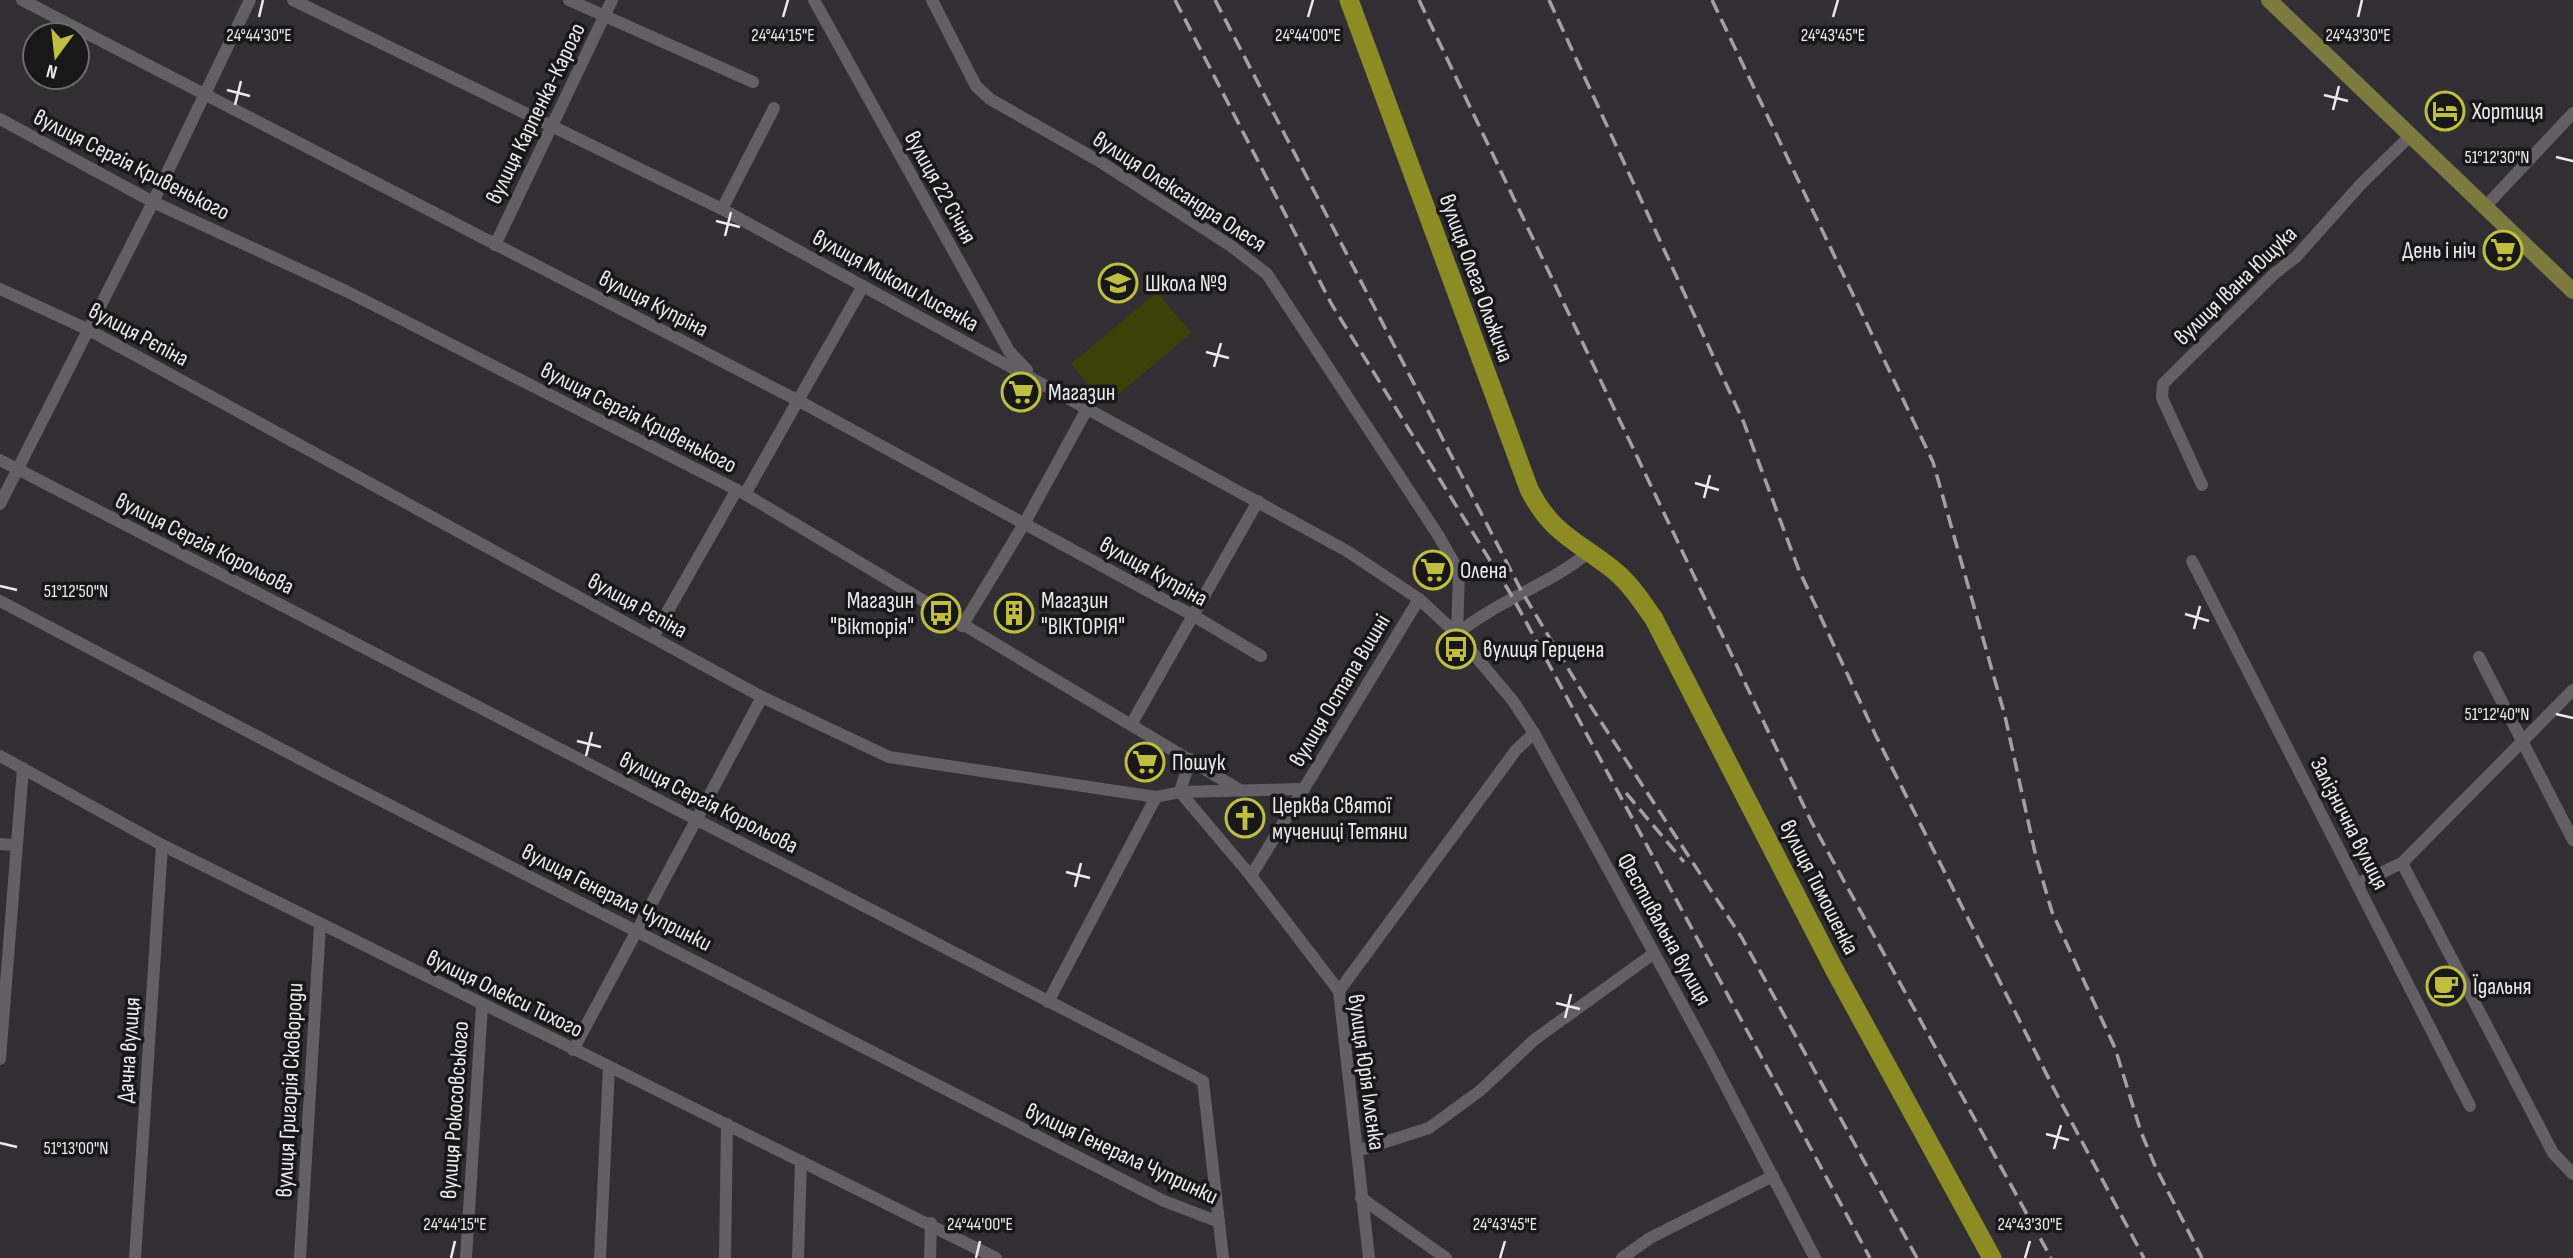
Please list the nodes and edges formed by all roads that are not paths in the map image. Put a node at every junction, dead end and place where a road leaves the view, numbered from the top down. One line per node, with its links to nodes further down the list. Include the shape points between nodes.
1 (22, 0): 12 (street, вулиця Купріна)
2 (250, 0): 12 (street)
3 (293, 0): 16 (street, вулиця Миколи Лисенка)
4 (569, 0): 10 (street)
5 (612, 0): 10 (street, вулиця Карпенка-Карого)
6 (814, 0): 26 (street, вулиця 22 Січня, via 1009,351)
7 (932, 0): 42 (street, вулиця Олександра Олеся, via 976,86 990,99 1098,161 1267,274 1459,572)
8 (1349, 0): 36 (highway, вулиця Олега Ольжича, via 1529,489 1541,514)
9 (2269, 0): 17 (main road)
10 (604, 17): 11 (street); 16 (street, вулиця Карпенка-Карого)
11 (753, 82)
12 (204, 94): 18 (street); 21 (street, вулиця Купріна)
13 (774, 108): 20 (street)
14 (2573, 113): 19 (street)
15 (0, 119): 18 (street, вулиця Сергія Кривенького)
16 (551, 127): 20 (street, вулиця Миколи Лисенка); 21 (street, вулиця Карпенка-Карого)
17 (2411, 135): 19 (main road); 31 (street, вулиця Івана Ющука, via 2296,257 2163,384 2162,398)
18 (153, 202): 25 (street); 32 (street, вулиця Сергія Кривенького, via 346,291)
19 (2484, 208): 24 (main road)
20 (722, 209): 22 (street, вулиця Миколи Лисенка)
21 (495, 245): 27 (street, вулиця Купріна)
22 (863, 286): 26 (street, вулиця Миколи Лисенка); 27 (street)
23 (0, 289): 25 (street, вулиця Рєпіна)
24 (2573, 291)
25 (87, 329): 30 (street); 43 (street, вулиця Рєпіна)
26 (1044, 384): 28 (street, вулиця Миколи Лисенка)
27 (799, 401): 32 (street); 35 (street, вулиця Купріна)
28 (1087, 409): 33 (street, вулиця Миколи Лисенка); 35 (street)
29 (0, 460): 30 (street, вулиця Сергія Корольова)
30 (19, 470): 34 (street); 58 (street, вулиця Сергія Корольова)
31 (2202, 485)
32 (741, 493): 41 (street, вулиця Сергія Кривенького); 43 (street)
33 (1258, 501): 38 (street, вулиця Миколи Лисенка, via 1347,551); 40 (street)
34 (0, 504)
35 (1024, 524): 40 (street, вулиця Купріна); 41 (street)
36 (1588, 552): 42 (street, via 1560,573 1488,610); 98 (highway, вулиця Тимошенка, via 1634,591 1671,647 1834,969)
37 (2192, 561): 65 (street, Залізнична вулиця)
38 (1419, 599): 42 (street, вулиця Миколи Лисенка); 55 (street, вулиця Остапа Вишні)
39 (0, 601): 67 (street, вулиця Генерала Чупринки)
40 (1194, 616): 44 (street, вулиця Купріна); 48 (street)
41 (962, 626): 48 (street, вулиця Сергія Кривенького)
42 (1457, 634): 49 (street, Фестивальна вулиця)
43 (653, 637): 47 (street, вулиця Рєпіна)
44 (1261, 656)
45 (2479, 657): 50 (street)
46 (2573, 690): 50 (street)
47 (762, 697): 57 (street, вулиця Рєпіна, via 889,757); 58 (street)
48 (1132, 723): 52 (street, вулиця Сергія Кривенького)
49 (1535, 733): 68 (street, Фестивальна вулиця); 69 (street, via 1516,750)
50 (2521, 742): 59 (street); 63 (street)
51 (0, 756): 53 (street, вулиця Олекси Тихого)
52 (1190, 759): 54 (street, вулиця Сергія Кривенького); 56 (street)
53 (23, 768): 61 (street); 62 (street, вулиця Олекси Тихого)
54 (1238, 789): 55 (street, вулиця Рєпіна); 56 (street, вулиця Рєпіна)
55 (1303, 789): 64 (street, вулиця Остапа Вишні)
56 (1180, 792): 57 (street, вулиця Рєпіна); 64 (street, вулиця Юрія Іллєнка)
57 (1156, 797): 71 (street)
58 (695, 819): 67 (street); 71 (street, вулиця Сергія Корольова)
59 (2573, 840)
60 (0, 844): 61 (street)
61 (16, 845): 70 (street)
62 (162, 845): 66 (street, вулиця Олекси Тихого); 85 (street, Дачна вулиця)
63 (2402, 863): 65 (street); 80 (street, via 2553,1153)
64 (1251, 876): 69 (street, вулиця Юрія Іллєнка)
65 (2357, 884): 76 (street, Залізнична вулиця)
66 (320, 925): 72 (street, вулиця Олекси Тихого); 86 (street, вулиця Григорія Сковороди)
67 (638, 931): 73 (street); 83 (street, вулиця Генерала Чупринки, via 1164,1201)
68 (1653, 954): 78 (street, via 1534,1040 1481,1090 1429,1128); 81 (street, Фестивальна вулиця)
69 (1339, 991): 78 (street, вулиця Юрія Іллєнка)
70 (3, 1001): 74 (street)
71 (1048, 1002): 83 (street, вулиця Сергія Корольова, via 1203,1081)
72 (482, 1006): 73 (street, вулиця Олекси Тихого); 87 (street, вулиця Рокосовського)
73 (573, 1050): 75 (street, вулиця Олекси Тихого)
74 (0, 1059)
75 (609, 1067): 77 (street, вулиця Олекси Тихого); 88 (street)
76 (2470, 1106)
77 (727, 1124): 79 (street, вулиця Олекси Тихого); 89 (street)
78 (1357, 1151): 82 (street, вулиця Юрія Іллєнка)
79 (801, 1161): 84 (street, вулиця Олекси Тихого); 90 (street)
80 (2573, 1174)
81 (1773, 1176): 96 (street, via 1650,1238); 97 (street, Фестивальна вулиця)
82 (1362, 1198): 94 (street, вулиця Юрія Іллєнка); 95 (street)
83 (1219, 1222): 93 (street, вулиця Сергія Корольова)
84 (931, 1223): 91 (street); 92 (street, вулиця Олекси Тихого)
85 (135, 1258)
86 (300, 1258)
87 (466, 1258)
88 (600, 1258)
89 (725, 1258)
90 (797, 1258)
91 (930, 1258)
92 (996, 1258)
93 (1223, 1258)
94 (1369, 1258)
95 (1446, 1258)
96 (1622, 1258)
97 (1815, 1258)
98 (1992, 1258)

